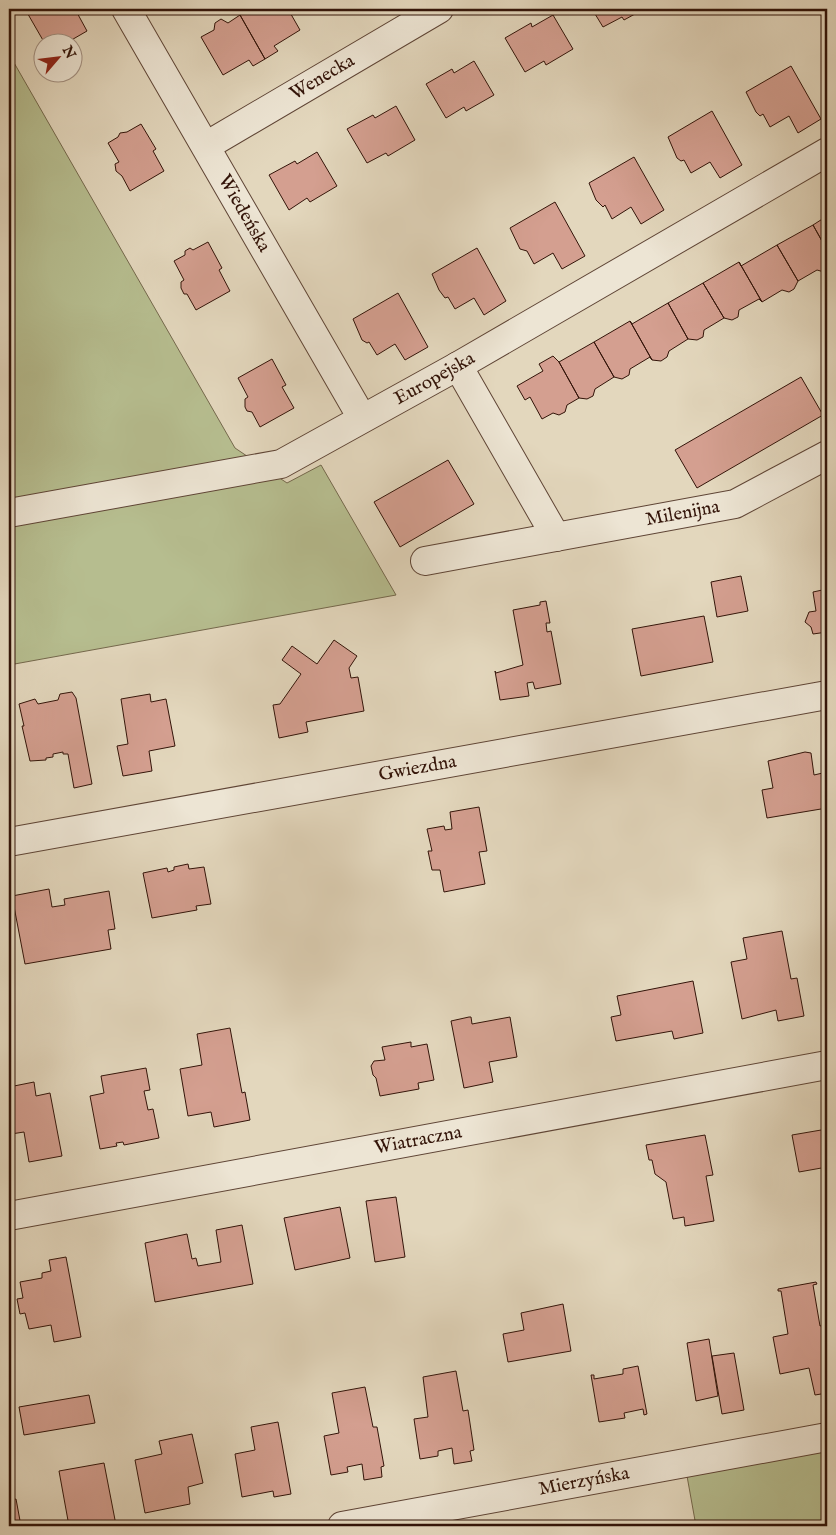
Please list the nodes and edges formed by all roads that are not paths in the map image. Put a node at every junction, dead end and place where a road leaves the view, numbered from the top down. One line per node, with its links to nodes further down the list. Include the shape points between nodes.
1 (126, 9): 3 (street, Wiedeńska)
2 (439, 9): 3 (street, Wenecka)
3 (206, 146): 6 (street, Wiedeńska)
4 (827, 152): 5 (street, Europejska)
5 (458, 366): 6 (street, Europejska); 10 (street)
6 (362, 418): 9 (street, Europejska, via 281,464)
7 (827, 455): 8 (street, Milenijna)
8 (815, 467): 10 (street, Milenijna, via 735,504)
9 (9, 513)
10 (556, 537): 11 (street, Milenijna)
11 (425, 561)
12 (827, 695): 13 (street, Gwiezdna)
13 (9, 842)
14 (827, 1065): 15 (street, Wiatraczna)
15 (9, 1216)
16 (827, 1437): 17 (street, Mierzyńska)
17 (342, 1526)

